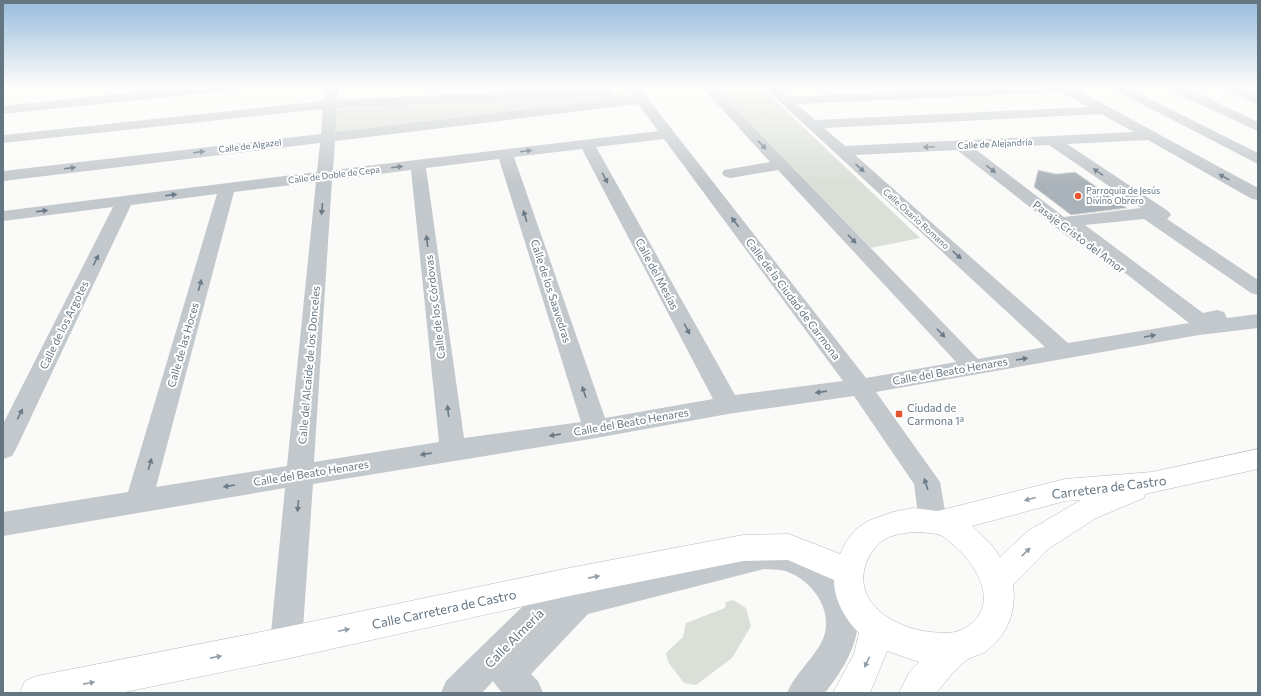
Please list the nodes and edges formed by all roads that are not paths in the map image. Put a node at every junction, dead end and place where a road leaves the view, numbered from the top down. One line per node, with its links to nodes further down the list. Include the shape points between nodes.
1 (156, 118): 16 (street)
2 (329, 118): 15 (street, Calle del Alcaide de los Donceles)
3 (454, 118): 15 (street, Calle de Algazel)
4 (655, 118): 13 (street, Calle de la Ciudad de Carmona)
5 (737, 118): 24 (street, one-way to 24)
6 (805, 118): 11 (street, Calle Osario Romano)
7 (927, 118): 11 (street)
8 (1119, 118): 14 (street)
9 (1178, 118): 22 (street)
10 (1240, 118): 12 (street)
11 (811, 124): 20 (street, Calle Osario Romano)
12 (1258, 127)
13 (666, 134): 18 (street, Calle de Doble de Cepa); 39 (street, Calle de la Ciudad de Carmona, one-way to 13)
14 (1150, 136): 17 (street, Calle de Alejandría); 29 (street, one-way to 14)
15 (327, 137): 26 (street, Calle de Algazel, one-way to 15); 27 (street, Calle del Alcaide de los Donceles)
16 (3, 139)
17 (1052, 141): 19 (street, Calle de Alejandría); 33 (street, one-way to 17)
18 (586, 144): 21 (street, Calle de Doble de Cepa, one-way to 18); 40 (street, Calle del Mesías, one-way to 40)
19 (960, 145): 20 (street, Calle de Alejandría, one-way to 20); 36 (street, Pasaje Cristo del Amor, one-way to 36)
20 (841, 151): 37 (street, Calle Osario Romano, one-way to 37)
21 (505, 154): 23 (street, Calle de Doble de Cepa); 41 (street, Calle de los Saavedras, one-way to 21)
22 (1258, 159)
23 (418, 165): 27 (street, Calle de Doble de Cepa, one-way to 23); 43 (street, Calle de los Córdovas, one-way to 23)
24 (781, 165): 25 (street); 38 (street, one-way to 38)
25 (730, 173)
26 (3, 176)
27 (325, 176): 28 (street, Calle de Doble de Cepa); 45 (street, Calle del Alcaide de los Donceles, one-way to 45)
28 (227, 188): 30 (street, Calle de Doble de Cepa, one-way to 28); 47 (street, Calle de las Hoces, one-way to 28)
29 (1258, 195)
30 (125, 200): 31 (street, Calle de Doble de Cepa, one-way to 30); 42 (street, Calle de los Argotes, one-way to 30)
31 (10, 215): 32 (street)
32 (3, 233)
33 (1258, 279)
34 (1258, 289): 35 (street, via 1147,213 1069,221 1199,320)
35 (1257, 319): 36 (street, Calle del Beato Henares)
36 (1199, 328): 37 (street, Calle del Beato Henares, one-way to 36)
37 (1064, 352): 38 (street, Calle del Beato Henares, one-way to 37)
38 (973, 367): 39 (street, Calle del Beato Henares)
39 (860, 387): 40 (street, Calle del Beato Henares, one-way to 40); 48 (street, Calle de la Ciudad de Carmona, one-way to 39, via 927,482)
40 (728, 405): 41 (street, Calle del Beato Henares)
41 (596, 429): 43 (street, Calle del Beato Henares, one-way to 43)
42 (3, 449)
43 (452, 450): 45 (street, Calle del Beato Henares, one-way to 45)
44 (1258, 459): 46 (main road, Carretera de Castro)
45 (300, 475): 47 (street, Calle del Beato Henares, one-way to 47); 54 (street, Calle del Alcaide de los Donceles, one-way to 54)
46 (1152, 483): 48 (main road, Carretera de Castro, one-way to 48, via 1065,490); 51 (main road, one-way to 46, via 1038,540 1086,510)
47 (139, 501): 49 (street, Calle del Beato Henares)
48 (936, 523): 50 (main road, via 913,520 892,524 874,532 861,542 852,557); 51 (main road, via 953,528 970,540 987,558)
49 (3, 524)
50 (849, 572): 52 (main road, Calle Carretera de Castro, one-way to 50, via 750,548 790,547); 53 (main road, via 851,593 857,606)
51 (998, 579): 55 (main road, via 996,613 986,632 971,642)
52 (569, 582): 54 (main road, Calle Carretera de Castro, one-way to 52); 57 (street, Calle Almería)
53 (876, 628): 55 (main road, via 909,644); 60 (main road, one-way to 60, via 874,648)
54 (286, 643): 56 (main road, Calle Carretera de Castro, one-way to 54)
55 (953, 649): 61 (main road)
56 (37, 693)
57 (458, 693)
58 (526, 693): 59 (street, via 507,674 579,602 764,556 783,557 807,566 826,581 839,603 843,625 836,646)
59 (804, 693)
60 (850, 693)
61 (916, 693)

